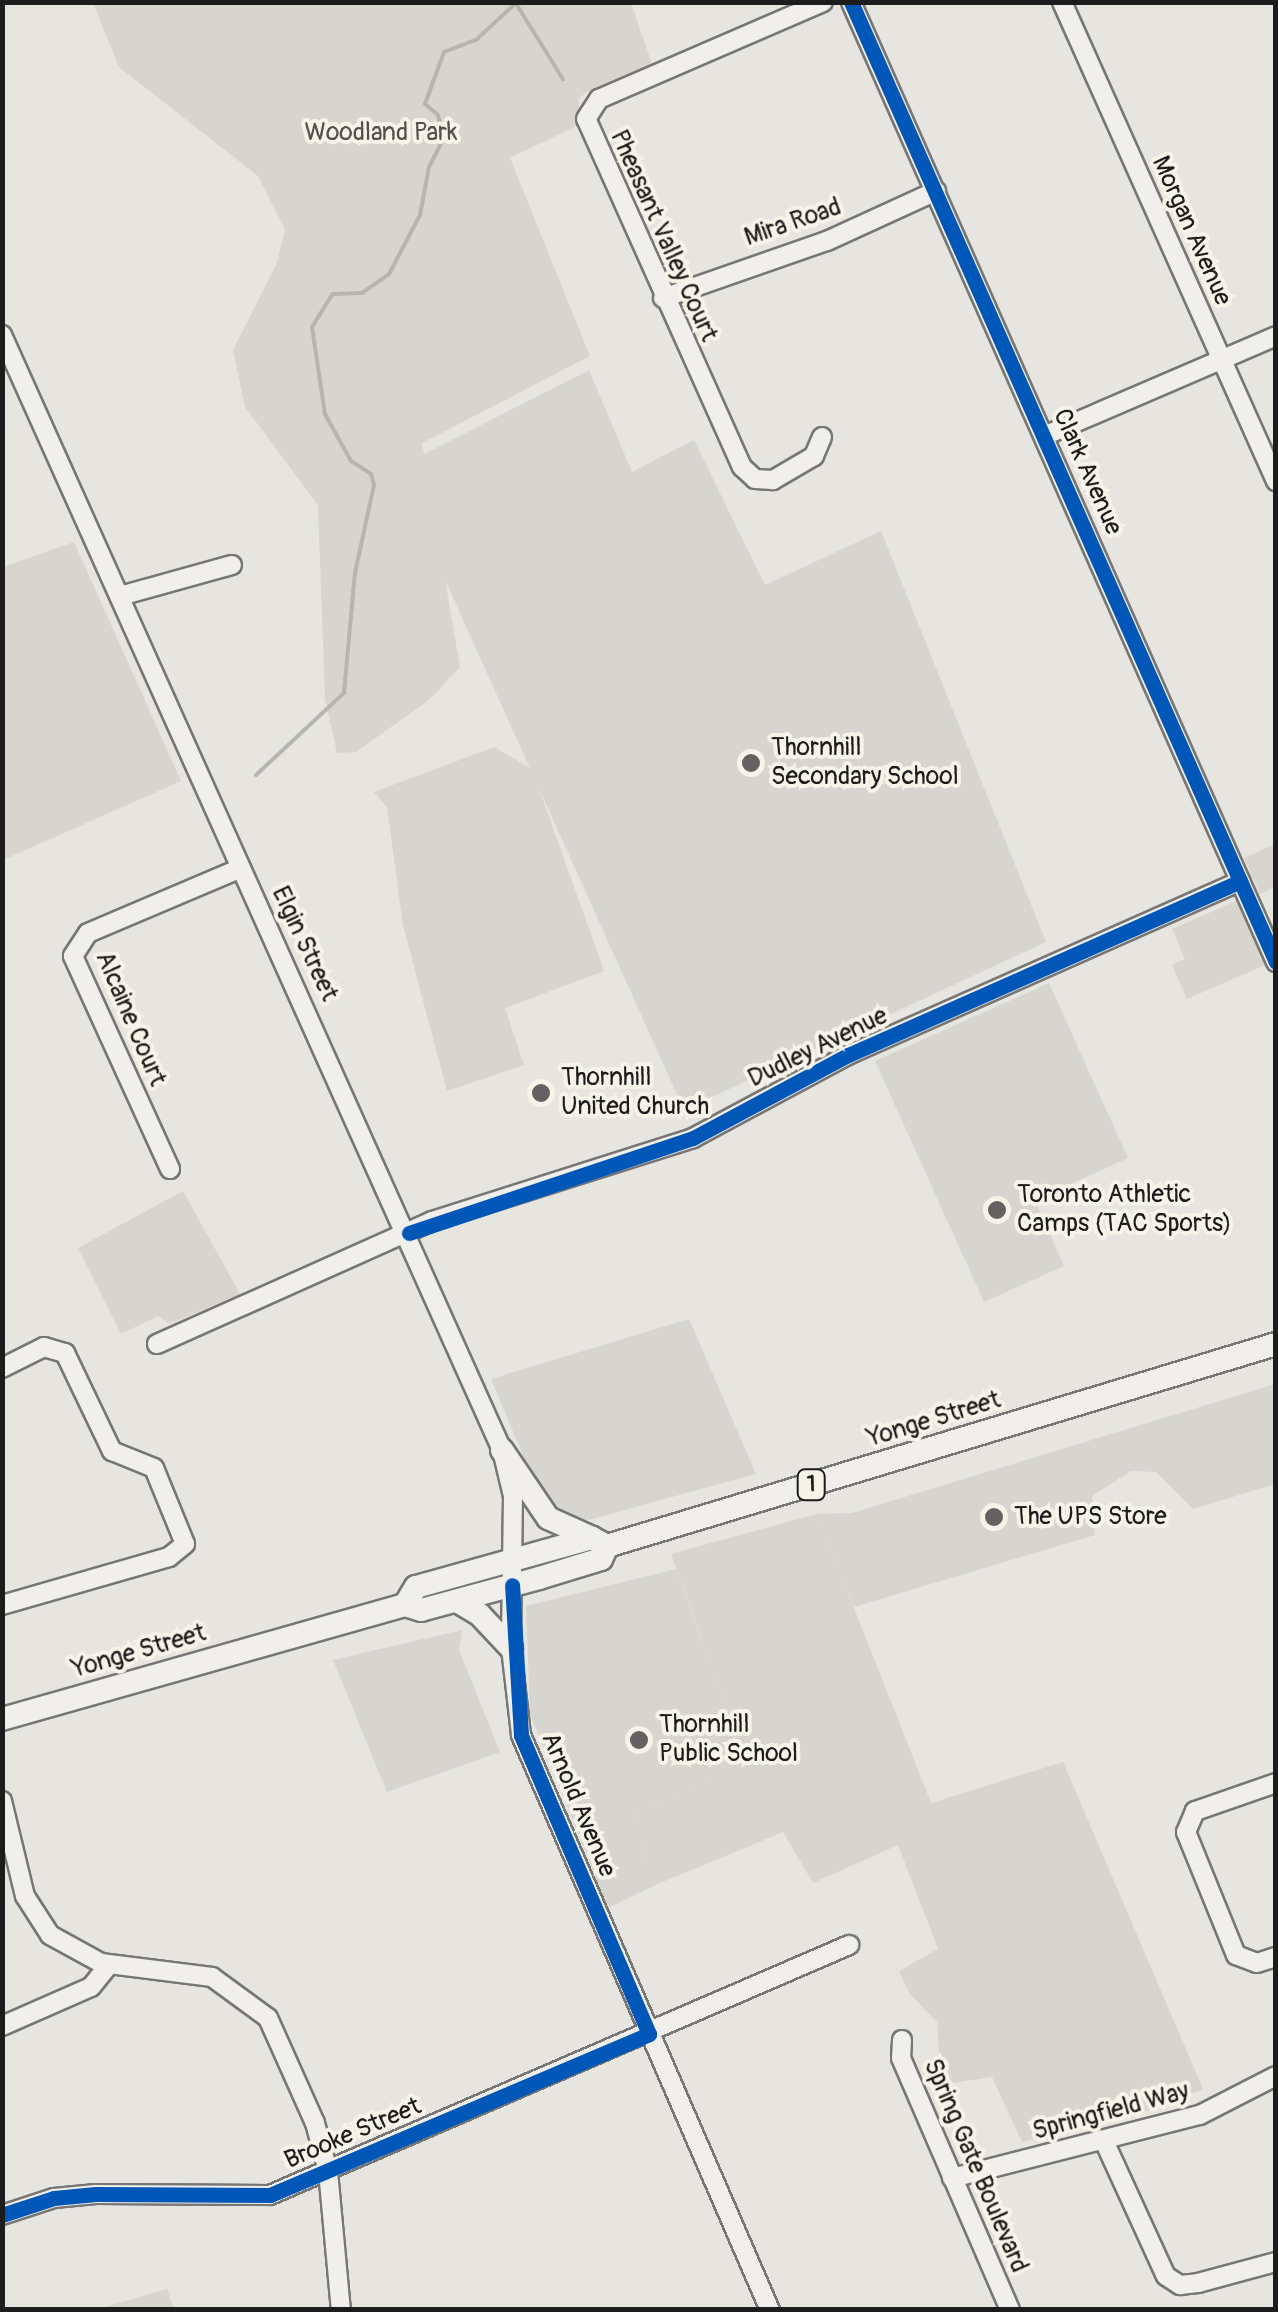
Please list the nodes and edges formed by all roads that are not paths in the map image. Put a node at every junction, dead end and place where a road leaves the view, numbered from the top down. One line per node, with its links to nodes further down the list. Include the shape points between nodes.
1 (824, 2): 5 (street, Pheasant Valley Court, via 590,106 592,144)
2 (852, 2): 4 (street, Clark Avenue)
3 (1062, 2): 8 (street, Morgan Avenue)
4 (936, 191): 5 (street, Mira Road, via 827,242); 9 (street, Clark Avenue)
5 (663, 298): 10 (street, Pheasant Valley Court, via 746,472 773,480 814,456)
6 (2, 335): 13 (street, Elgin Street)
7 (1276, 336): 8 (street)
8 (1222, 360): 9 (street); 11 (street, Morgan Avenue)
9 (1044, 436): 15 (street, Clark Avenue)
10 (822, 437)
11 (1276, 481)
12 (232, 565): 13 (street)
13 (120, 596): 14 (street, Elgin Street)
14 (241, 868): 17 (street, Alcaine Court, via 88,933 73,956); 18 (street, Elgin Street)
15 (1240, 881): 16 (street, Clark Avenue); 18 (street, Dudley Avenue, via 848,1056 693,1138)
16 (1276, 962)
17 (170, 1169)
18 (409, 1233): 19 (street, Dudley Avenue); 22 (street, Elgin Street)
19 (157, 1344)
20 (1276, 1344): 23 (main road, Yonge Street / 1)
21 (2, 1368): 27 (street, via 44,1348 65,1353 112,1451 158,1476 185,1544 169,1558)
22 (502, 1450): 23 (main road, via 548,1518); 24 (street, Elgin Street, via 513,1496)
23 (600, 1542): 24 (main road, Yonge Street / 1); 25 (main road, Yonge Street / 1, via 601,1559)
24 (513, 1559): 25 (street, Elgin Street); 28 (main road, Yonge Street / 1, via 415,1588)
25 (512, 1584): 26 (main road, Yonge Street / 1); 29 (street, Arnold Avenue)
26 (456, 1601): 28 (main road, Yonge Street / 1, via 421,1610); 29 (main road)
27 (2, 1605)
28 (406, 1605): 30 (main road, Yonge Street / 1)
29 (512, 1648): 37 (street, Arnold Avenue, via 521,1734)
30 (2, 1719)
31 (1276, 1783): 34 (street, via 1195,1810 1186,1832 1236,1955 1256,1963)
32 (2, 1800): 35 (street, via 25,1896 41,1925 69,1951)
33 (849, 1944): 37 (street, Brooke Street)
34 (1276, 1957)
35 (110, 1965): 36 (street, via 91,1987); 41 (street, via 212,1976 250,2000 293,2068)
36 (2, 2026)
37 (649, 2034): 41 (street, Brooke Street); 46 (street, Arnold Avenue)
38 (902, 2040): 42 (street, Spring Gate Boulevard, via 901,2058)
39 (1276, 2076): 40 (street, Springfield Way, via 1200,2115)
40 (1104, 2142): 42 (street, Springfield Way); 44 (street, via 1166,2276 1198,2283)
41 (328, 2170): 43 (street, Brooke Street, via 270,2196 96,2194); 45 (street)
42 (952, 2178): 47 (street, Spring Gate Boulevard)
43 (2, 2215)
44 (1276, 2262)
45 (341, 2310)
46 (770, 2310)
47 (1010, 2310)

